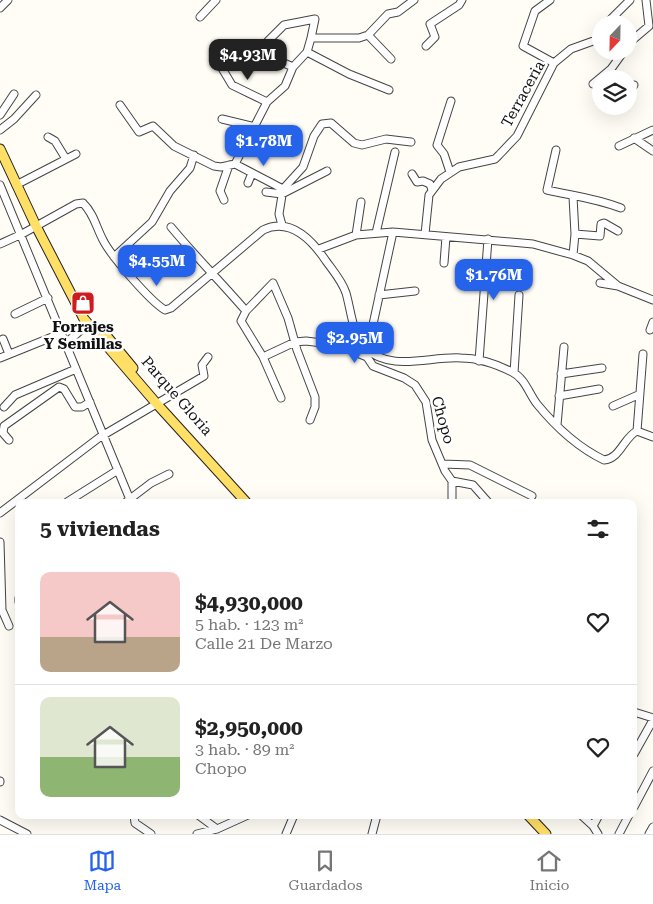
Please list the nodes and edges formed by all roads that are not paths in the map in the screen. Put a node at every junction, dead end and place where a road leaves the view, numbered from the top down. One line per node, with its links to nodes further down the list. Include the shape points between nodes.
1 (8, 0): 8 (street)
2 (216, 0): 10 (street)
3 (414, 0): 11 (street, via 398,12 388,14)
4 (462, 0): 16 (street, via 430,24 435,37)
5 (550, 0): 21 (street, via 535,11 523,46)
6 (630, 0): 9 (street)
7 (646, 0): 12 (street, via 648,26)
8 (0, 8)
9 (615, 15)
10 (200, 17)
11 (368, 35): 13 (street, via 359,38); 19 (street)
12 (638, 35)
13 (311, 38): 17 (street, via 315,19 284,25); 18 (street)
14 (592, 41): 21 (street, Terraceria, via 571,49)
15 (274, 44): 23 (street, via 270,57)
16 (426, 46)
17 (261, 48)
18 (307, 52): 23 (street); 25 (street, via 349,74)
19 (391, 59)
20 (618, 60): 24 (street)
21 (554, 64): 49 (street, Terraceria, via 517,136 499,155)
22 (220, 65): 29 (street, via 232,85)
23 (293, 67): 29 (street, via 285,86)
24 (610, 70)
25 (390, 90)
26 (14, 94): 31 (street)
27 (36, 95): 34 (street)
28 (451, 101): 49 (street, via 437,145)
29 (267, 102): 33 (street)
30 (120, 105): 45 (street, via 139,132 153,126 174,146)
31 (0, 115)
32 (222, 119): 33 (street)
33 (256, 127): 47 (street)
34 (0, 130)
35 (652, 131): 37 (street)
36 (48, 137): 46 (street, via 55,141)
37 (634, 138): 39 (street); 42 (street)
38 (411, 142): 57 (street, via 386,139 354,144 331,124 325,123 314,136 303,167)
39 (619, 146)
40 (0, 149): 54 (main road, Parque Gloria)
41 (556, 150): 58 (street, via 547,190)
42 (653, 151)
43 (395, 152): 67 (street)
44 (76, 154): 46 (street)
45 (194, 154): 47 (street, via 214,166); 77 (street, via 190,168 170,192 152,222)
46 (66, 159): 54 (street)
47 (232, 165): 50 (street); 59 (street, via 220,192)
48 (327, 170): 57 (street)
49 (450, 172): 55 (street, Terraceria)
50 (252, 173): 52 (street); 57 (street)
51 (412, 174): 55 (street, via 417,182 430,184)
52 (248, 183)
53 (0, 184): 68 (street)
54 (16, 185): 63 (main road, Parque Gloria)
55 (432, 190): 69 (street)
56 (266, 192): 57 (street)
57 (283, 192): 62 (street, via 279,214)
58 (573, 197): 61 (street, via 595,198); 70 (street)
59 (224, 200)
60 (361, 202): 71 (street)
61 (621, 208)
62 (282, 225): 75 (street, via 308,237); 79 (street, via 263,230)
63 (36, 226): 68 (street); 77 (street, via 83,203); 87 (main road, Parque Gloria)
64 (171, 227): 79 (street)
65 (618, 231): 70 (street, via 604,223 601,224 600,236)
66 (393, 232): 67 (street); 69 (street); 83 (street)
67 (376, 233): 71 (street)
68 (22, 234): 74 (street); 85 (street)
69 (425, 234): 72 (street)
70 (575, 234): 76 (street)
71 (356, 235): 75 (street)
72 (446, 237): 73 (street); 78 (street)
73 (488, 240): 76 (street, via 533,244); 105 (street)
74 (0, 244)
75 (319, 249): 98 (street, via 340,279 359,342)
76 (573, 255): 81 (street, via 588,262)
77 (114, 256): 79 (street, via 165,310)
78 (444, 263)
79 (213, 274): 88 (street)
80 (600, 283): 81 (street)
81 (618, 286): 86 (street)
82 (414, 291): 83 (street)
83 (379, 295): 98 (street)
84 (519, 295): 108 (street)
85 (48, 298): 89 (street); 93 (street)
86 (653, 300)
87 (80, 309): 91 (main road, Parque Gloria); 101 (main road, Parque Gloria)
88 (246, 311): 95 (street, via 273,283); 103 (street, via 241,321)
89 (15, 314)
90 (653, 322): 92 (street)
91 (88, 324): 96 (street); 101 (main road, Parque Gloria)
92 (650, 330)
93 (62, 333): 96 (street); 99 (street)
94 (2, 339): 99 (street)
95 (295, 342): 98 (street, Chopo, via 338,345); 103 (street, Chopo); 118 (street, via 315,397)
96 (66, 343): 107 (street)
97 (564, 347): 109 (street)
98 (367, 353): 105 (street, via 398,362 461,358); 124 (street, Chopo, via 373,366 404,378 422,394 429,412 432,440)
99 (9, 354): 104 (street)
100 (643, 354): 111 (street)
101 (120, 357): 115 (main road, Parque Gloria)
102 (208, 357): 115 (street, via 202,365 204,376)
103 (263, 357): 113 (street)
104 (0, 358)
105 (480, 361): 108 (street)
106 (602, 368): 109 (street)
107 (76, 369): 114 (street); 117 (street, via 15,395)
108 (514, 373): 119 (street)
109 (561, 374): 112 (street)
110 (599, 389): 112 (street)
111 (638, 395): 116 (street); 120 (street)
112 (559, 396): 119 (street)
113 (281, 398)
114 (90, 402): 121 (street); 123 (street, via 75,407 64,389 59,387 4,426 3,433)
115 (158, 402): 121 (street); 133 (main road, Parque Gloria); 134 (main road, Parque Gloria)
116 (613, 406)
117 (4, 407)
118 (310, 420)
119 (557, 425): 120 (street, via 604,460 615,454)
120 (637, 431): 122 (street)
121 (104, 435): 125 (street); 129 (street)
122 (653, 437)
123 (9, 440)
124 (443, 464): 127 (street, Chopo); 128 (street, via 470,465)
125 (118, 470): 130 (street); 131 (street)
126 (169, 474): 132 (street)
127 (452, 481): 135 (street, Chopo); 136 (street, via 473,485)
128 (532, 496)
129 (19, 499)
130 (72, 499)
131 (129, 499)
132 (133, 499)
133 (243, 499)
134 (250, 499)
135 (452, 499)
136 (485, 499)
137 (15, 502): 138 (street)
138 (0, 513)
139 (0, 542): 140 (street, via 2,610)
140 (9, 626)
141 (637, 713): 142 (street)
142 (653, 719): 143 (street)
143 (637, 748)
144 (653, 771): 145 (street)
145 (637, 801)
146 (134, 819): 161 (street, via 135,823)
147 (202, 819): 159 (street)
148 (239, 819): 159 (street)
149 (292, 819): 163 (street)
150 (376, 819): 164 (street)
151 (525, 819): 165 (main road)
152 (532, 819): 166 (main road)
153 (585, 819): 157 (street)
154 (597, 819): 157 (street)
155 (627, 819): 168 (street)
156 (0, 820): 160 (street)
157 (593, 826): 167 (street)
158 (653, 827): 169 (street)
159 (213, 831): 162 (street)
160 (27, 834)
161 (151, 834)
162 (196, 834)
163 (286, 834)
164 (372, 834)
165 (539, 834)
166 (546, 834)
167 (598, 834)
168 (619, 834)
169 (649, 834)

